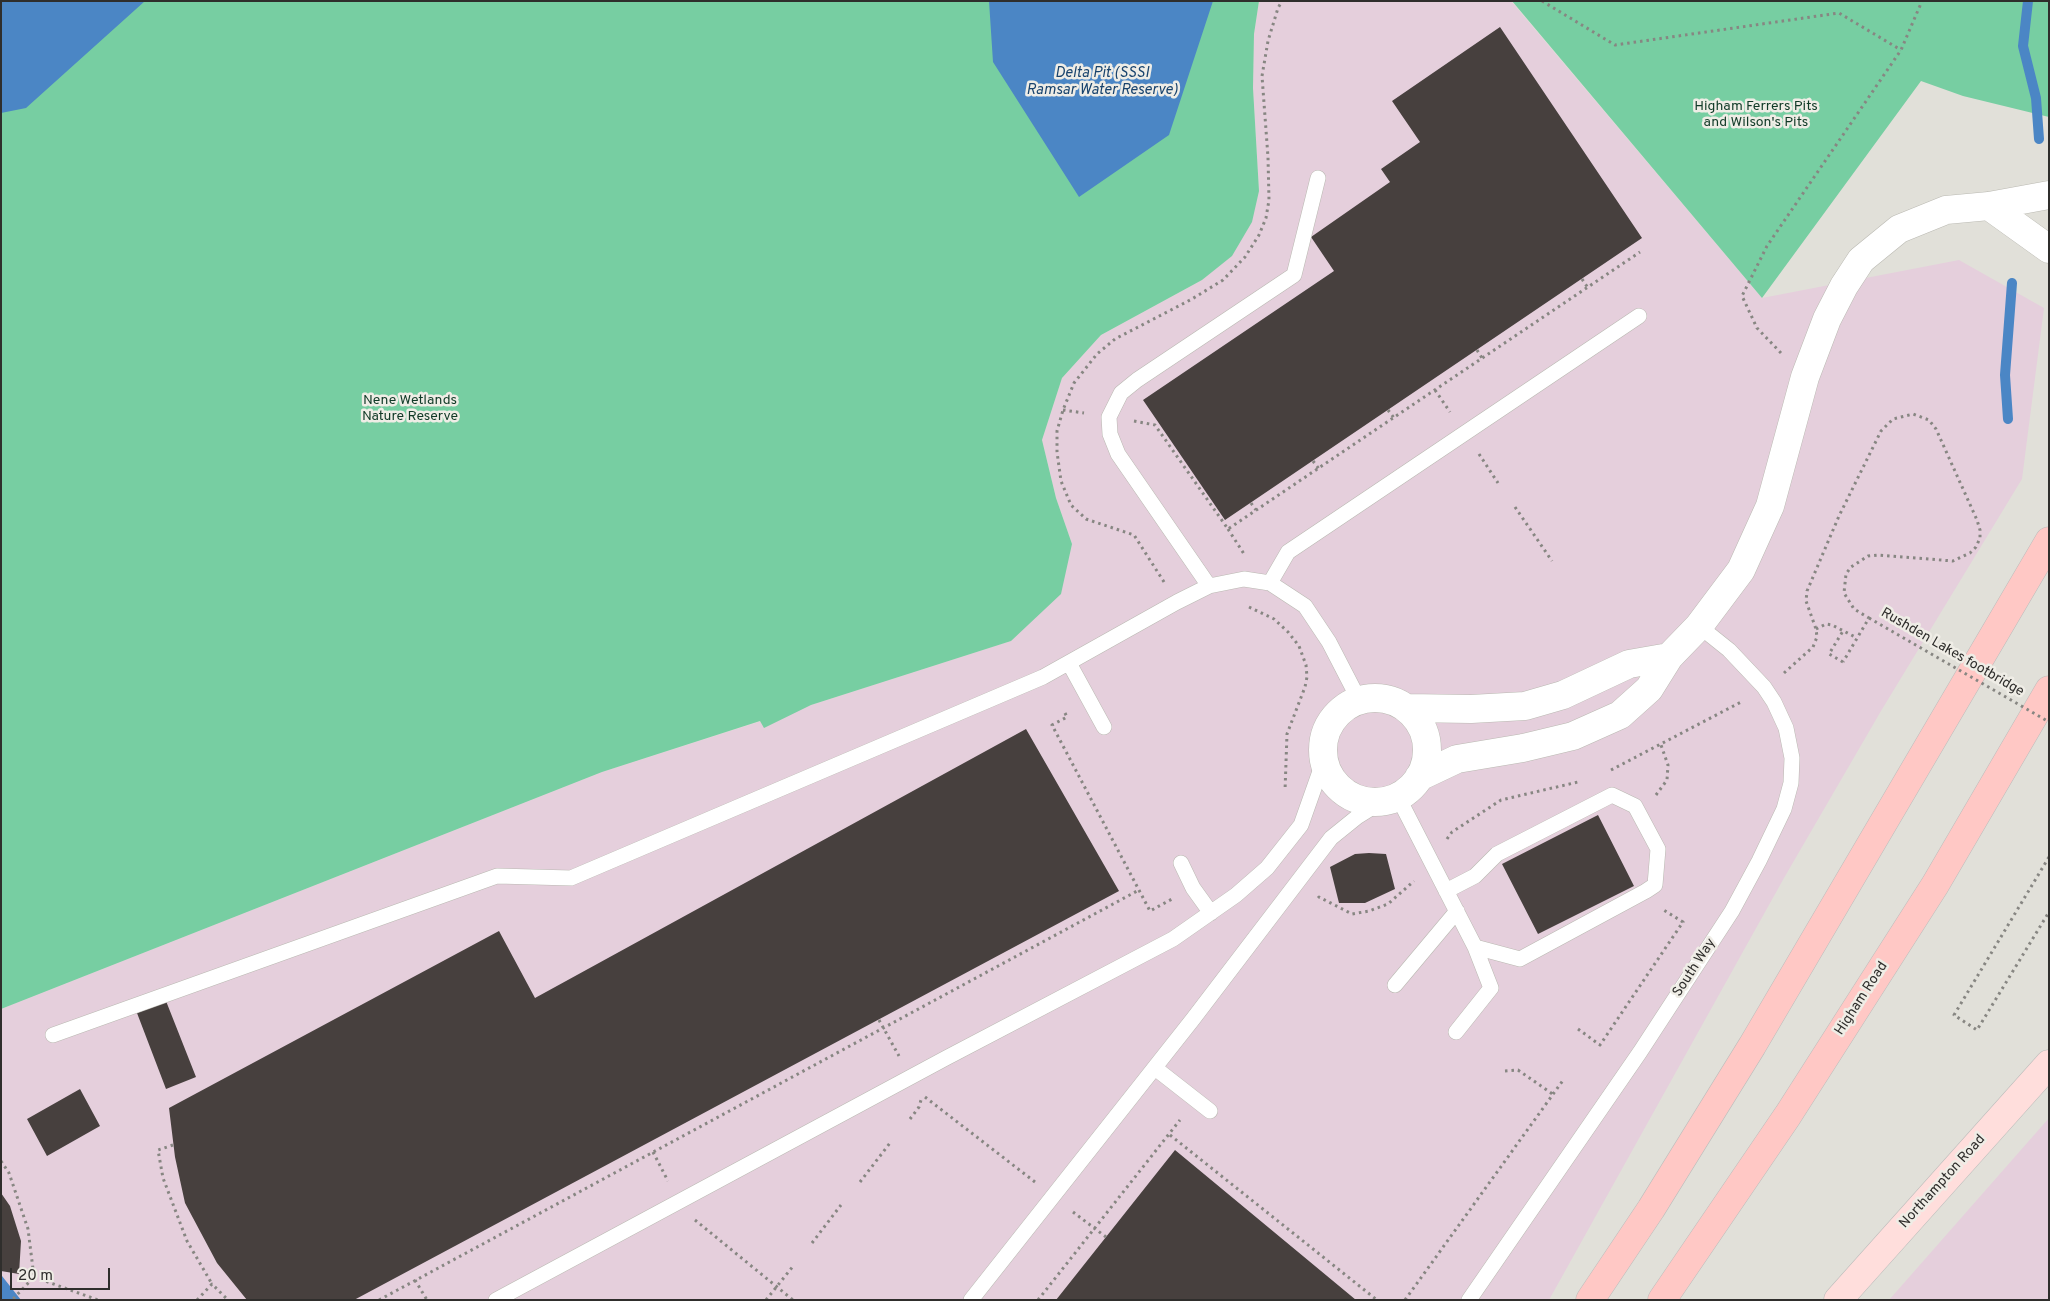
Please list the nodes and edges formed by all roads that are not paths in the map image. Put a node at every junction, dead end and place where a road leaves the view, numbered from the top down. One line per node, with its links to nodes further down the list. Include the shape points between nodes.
1 (1318, 178): 8 (lane, via 1294,275 1137,380 1121,393 1109,418 1110,434 1118,454)
2 (2049, 195): 3 (street)
3 (1989, 206): 4 (street); 9 (street, via 1946,210 1899,229 1861,260 1827,319 1805,377 1770,506 1741,570)
4 (2049, 249)
5 (1639, 316): 7 (lane, via 1288,552)
6 (2049, 541): 33 (highway, via 1752,1046)
7 (1270, 583): 8 (lane, via 1244,578); 13 (lane, via 1305,606 1329,642)
8 (1208, 586): 11 (lane)
9 (1699, 626): 10 (street); 32 (lane, South Way, via 1729,650 1764,687 1786,728 1792,758 1791,783 1784,809 1732,911 1640,1052)
10 (1669, 657): 14 (street, via 1629,664 1563,694 1525,706); 17 (street, via 1649,689 1620,715 1573,736 1457,759)
11 (1069, 663): 15 (lane); 26 (lane, via 1043,677 571,878 497,876)
12 (2049, 690): 34 (highway, Higham Road, via 1935,885 1788,1115)
13 (1359, 700): 14 (street, via 1392,700); 16 (street, via 1334,717 1326,730)
14 (1407, 708): 17 (street, via 1425,736 1425,764)
15 (1104, 727)
16 (1324, 760): 18 (street, via 1329,775 1348,795 1366,801); 22 (lane, via 1300,825 1291,839 1267,868)
17 (1419, 778): 18 (street, via 1409,789)
18 (1390, 799): 20 (lane); 28 (lane, via 1357,817 1331,838)
19 (1181, 863): 22 (lane)
20 (1446, 891): 21 (lane); 23 (lane, via 1475,876 1498,854 1612,795 1635,806 1658,848 1655,886 1646,892 1520,959)
21 (1457, 911): 23 (lane); 24 (lane)
22 (1211, 913): 30 (lane, via 1173,938)
23 (1475, 947): 25 (lane, via 1491,988)
24 (1396, 985)
25 (1456, 1032)
26 (53, 1035)
27 (2049, 1064): 35 (main road, Northampton Road)
28 (1155, 1068): 29 (lane); 31 (lane)
29 (1210, 1111)
30 (496, 1300)
31 (971, 1300)
32 (1469, 1300)
33 (1590, 1300)
34 (1662, 1300)
35 (1838, 1300)

